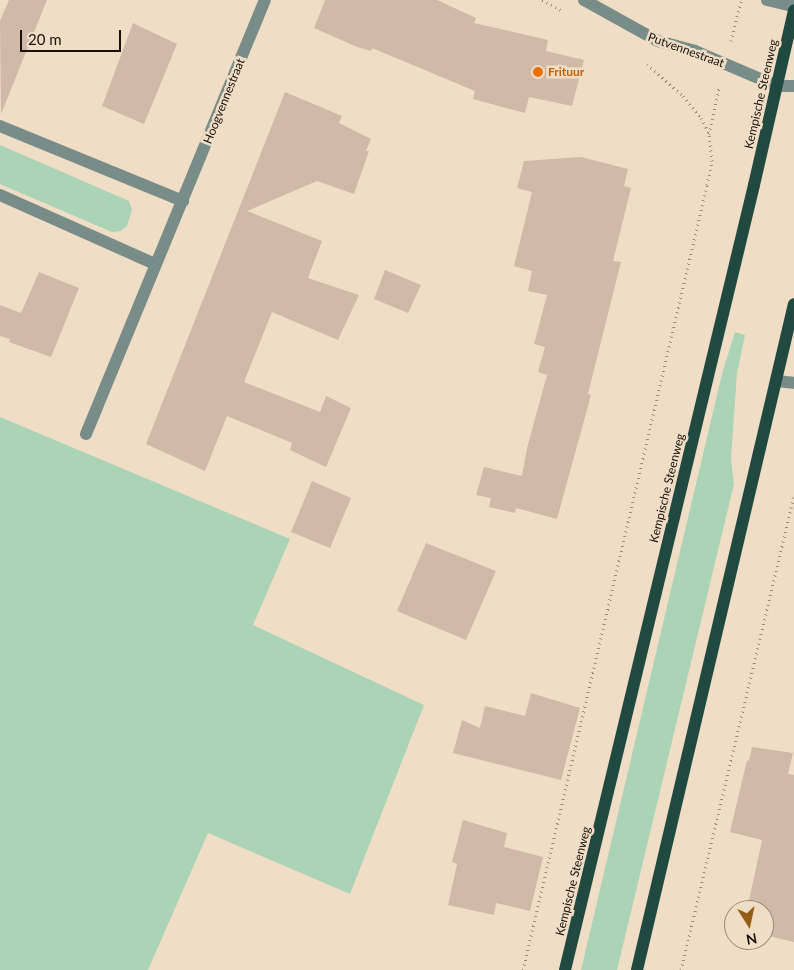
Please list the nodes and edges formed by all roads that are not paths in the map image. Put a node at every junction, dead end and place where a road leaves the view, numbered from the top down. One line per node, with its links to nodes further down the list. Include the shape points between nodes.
1 (266, 0): 10 (street, Hoogvennestraat)
2 (584, 0): 6 (street, Putvennestraat, via 658,41 695,50)
3 (767, 0): 4 (street)
4 (794, 6)
5 (794, 11): 6 (main road, Kempische Steenweg)
6 (776, 86): 7 (street, Putvennestraat); 16 (main road, Kempische Steenweg)
7 (794, 86)
8 (0, 126): 10 (street)
9 (0, 195): 11 (street)
10 (183, 201): 11 (street, Hoogvennestraat)
11 (155, 264): 15 (street, Hoogvennestraat)
12 (794, 304): 13 (main road)
13 (776, 381): 14 (street); 17 (main road)
14 (794, 383)
15 (86, 434)
16 (565, 970)
17 (637, 970)

